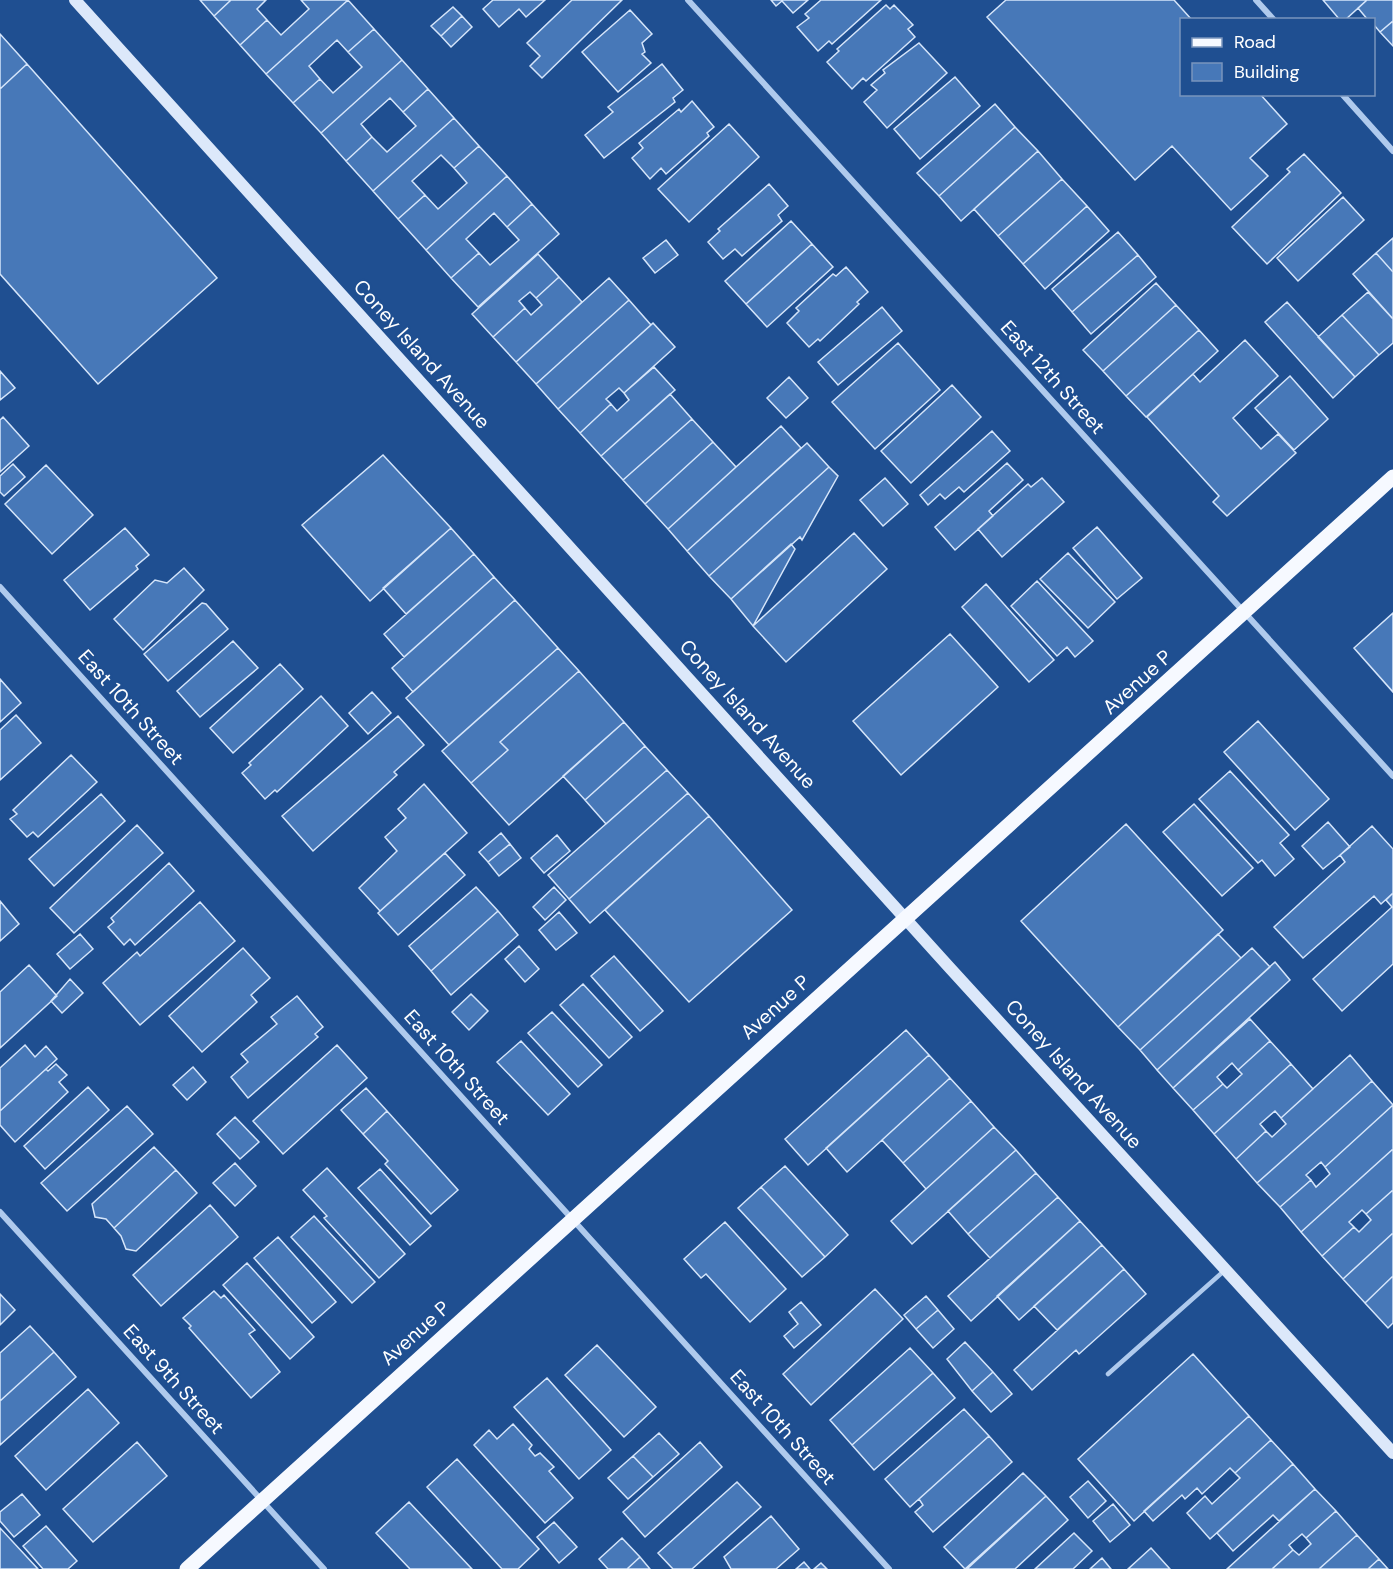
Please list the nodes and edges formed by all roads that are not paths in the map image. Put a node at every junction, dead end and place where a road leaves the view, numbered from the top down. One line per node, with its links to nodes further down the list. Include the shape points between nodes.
1 (75, 0): 11 (main road, Coney Island Avenue)
2 (688, 0): 9 (street, East 12th Street)
3 (1257, 0): 4 (street)
4 (1272, 18)
5 (1344, 96): 6 (street)
6 (1393, 150)
7 (1393, 477): 9 (main road, Avenue P)
8 (0, 587): 13 (street, East 10th Street)
9 (1244, 613): 10 (street, East 12th Street); 11 (main road, Avenue P)
10 (1393, 776)
11 (905, 917): 13 (main road, Avenue P); 14 (main road, Coney Island Avenue)
12 (0, 1212): 17 (street, East 9th Street)
13 (573, 1219): 17 (main road, Avenue P); 20 (street, East 10th Street)
14 (1226, 1269): 15 (lane); 16 (main road, Coney Island Avenue)
15 (1108, 1374)
16 (1393, 1453)
17 (262, 1501): 18 (main road, Avenue P); 19 (street, East 9th Street)
18 (187, 1569)
19 (324, 1569)
20 (889, 1569)

